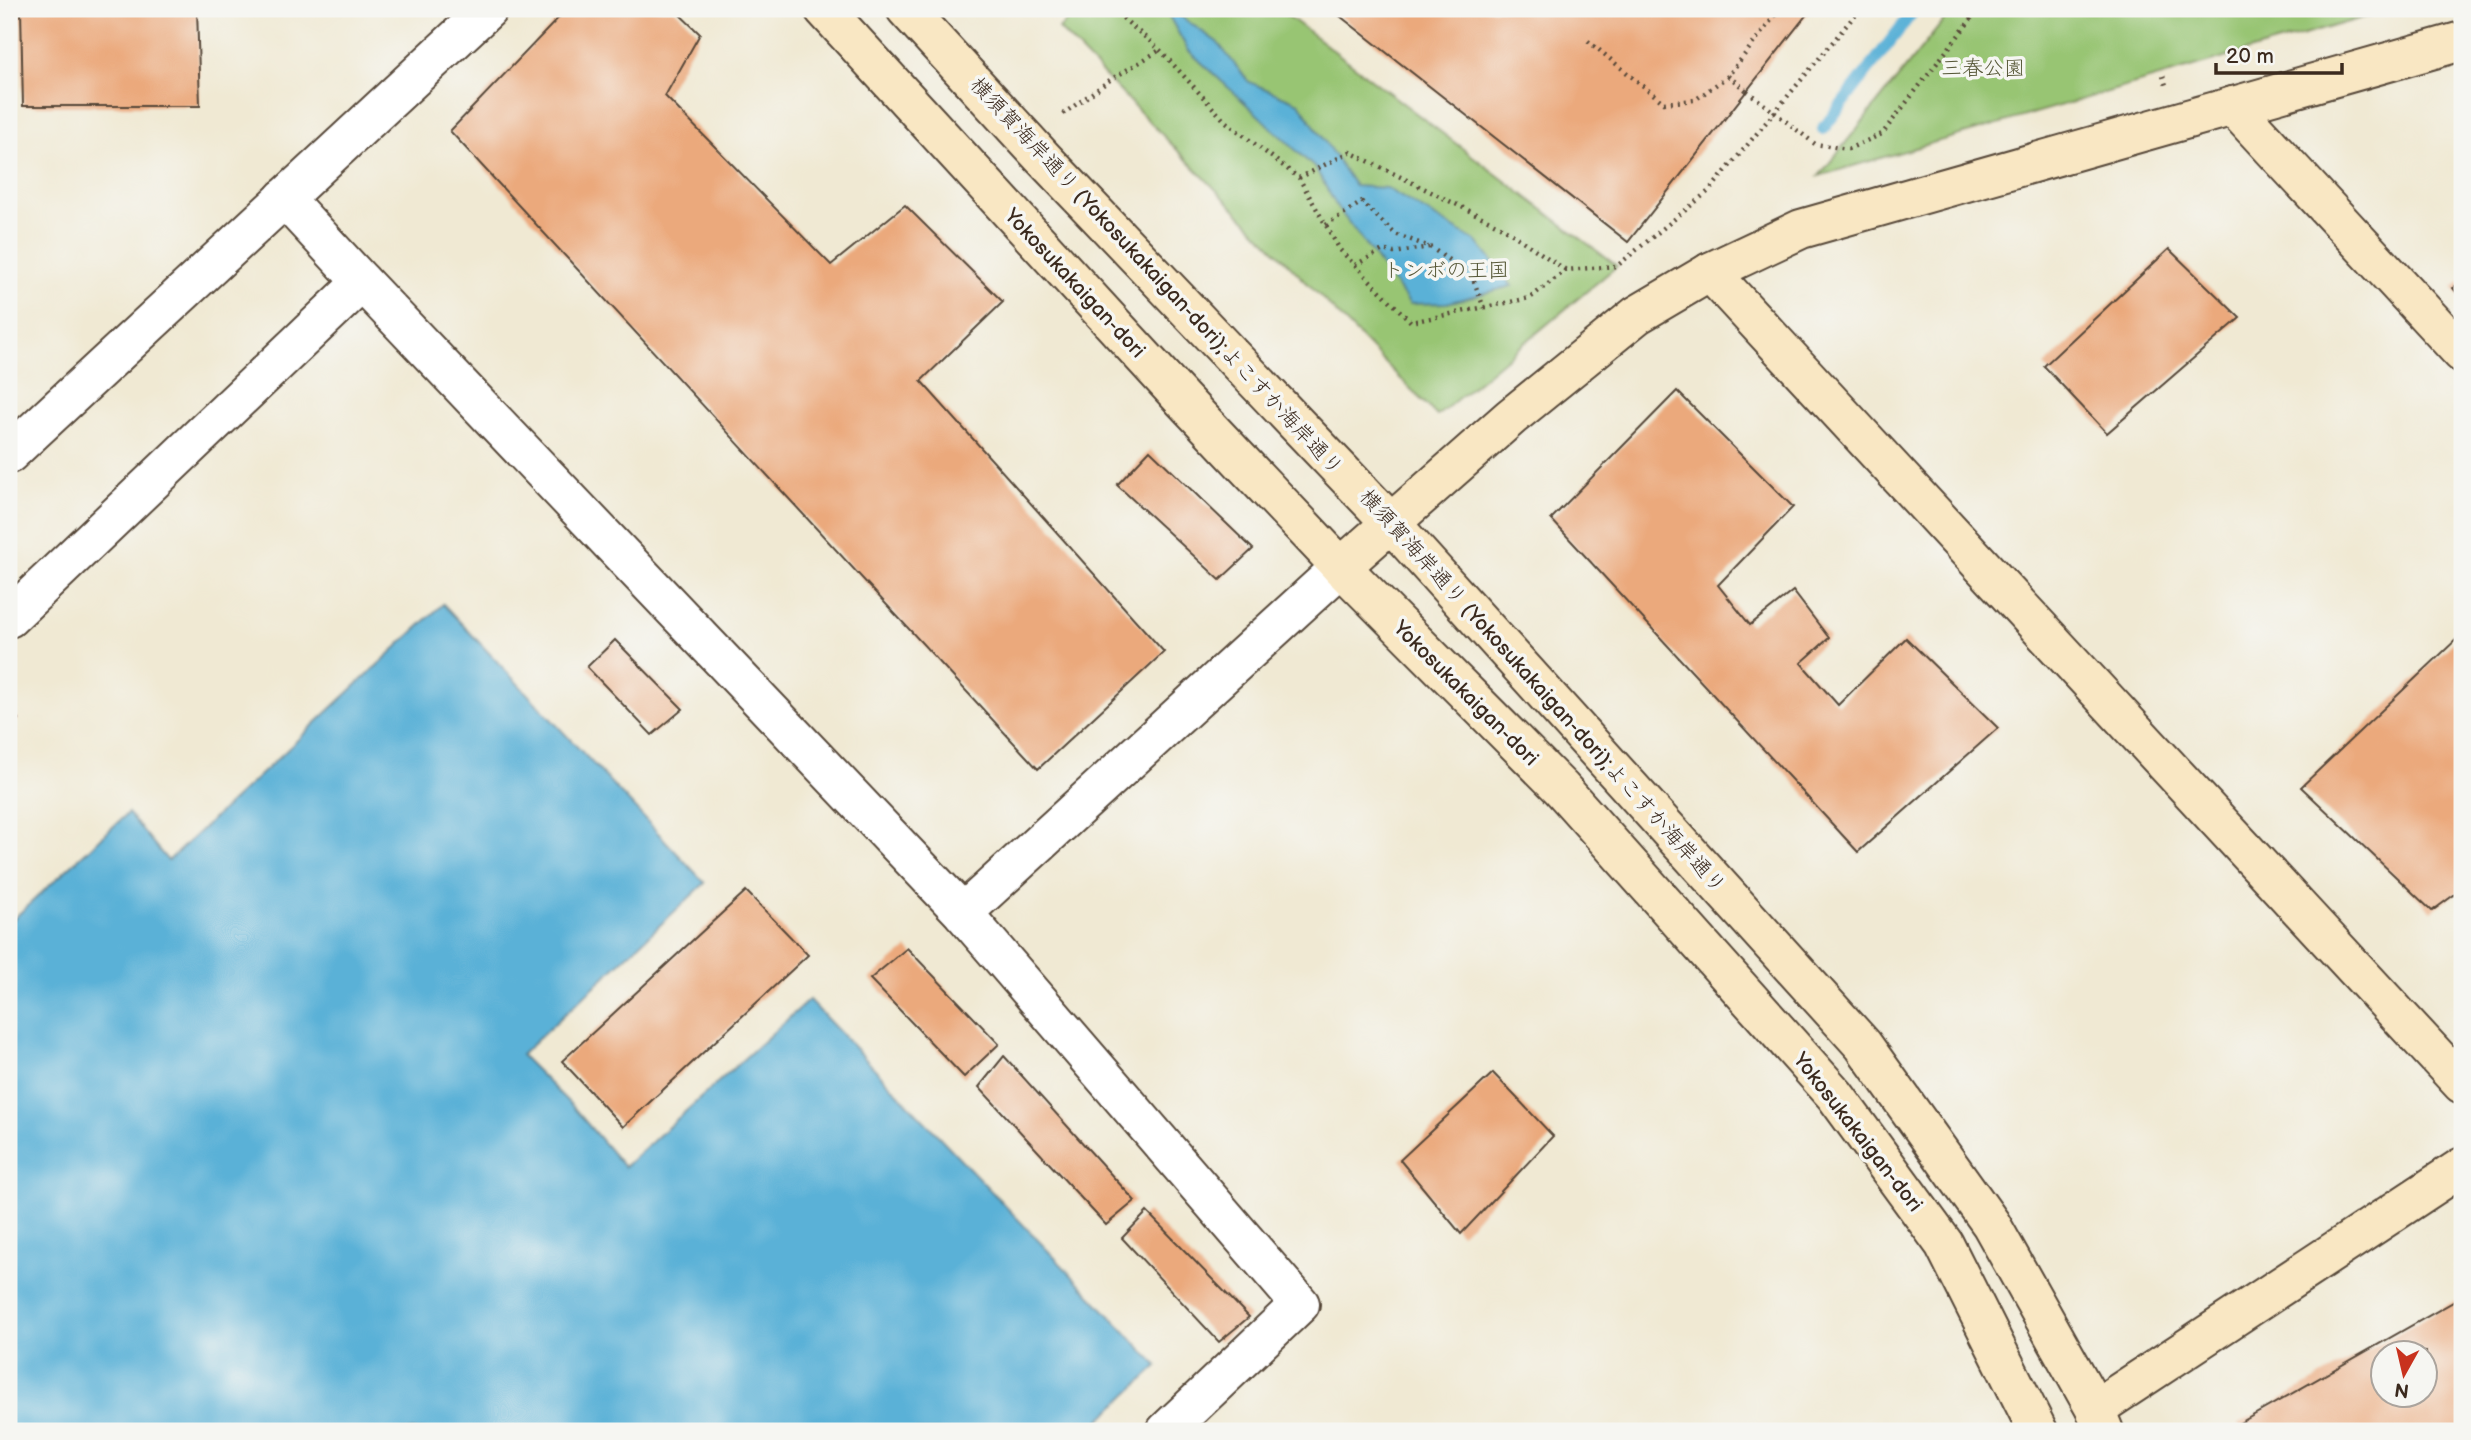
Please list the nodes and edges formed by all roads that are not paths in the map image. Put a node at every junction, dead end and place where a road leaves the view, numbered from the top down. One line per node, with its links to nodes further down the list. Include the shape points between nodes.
1 (488, 9): 6 (street)
2 (824, 9): 12 (street, Yokosukakaigan-dori)
3 (906, 9): 11 (street, 横須賀海岸通り (Yokosukakaigan-dori);よこすか海岸通り)
4 (2462, 41): 5 (street)
5 (2233, 106): 7 (street, via 1801,229); 9 (street)
6 (284, 198): 8 (street); 10 (street)
7 (1710, 272): 11 (street, via 1637,315); 15 (street)
8 (362, 282): 13 (street); 14 (street)
9 (2462, 353)
10 (9, 454)
11 (1390, 522): 12 (street); 17 (street, 横須賀海岸通り (Yokosukakaigan-dori);よこすか海岸通り, via 1863,1045 1990,1224)
12 (1340, 567): 14 (street); 19 (street, Yokosukakaigan-dori, via 1561,788 1835,1095 1944,1244)
13 (9, 618)
14 (963, 913): 18 (street, via 1300,1304)
15 (2462, 1084)
16 (2462, 1167): 17 (street)
17 (2099, 1420)
18 (1166, 1431)
19 (2038, 1431)

